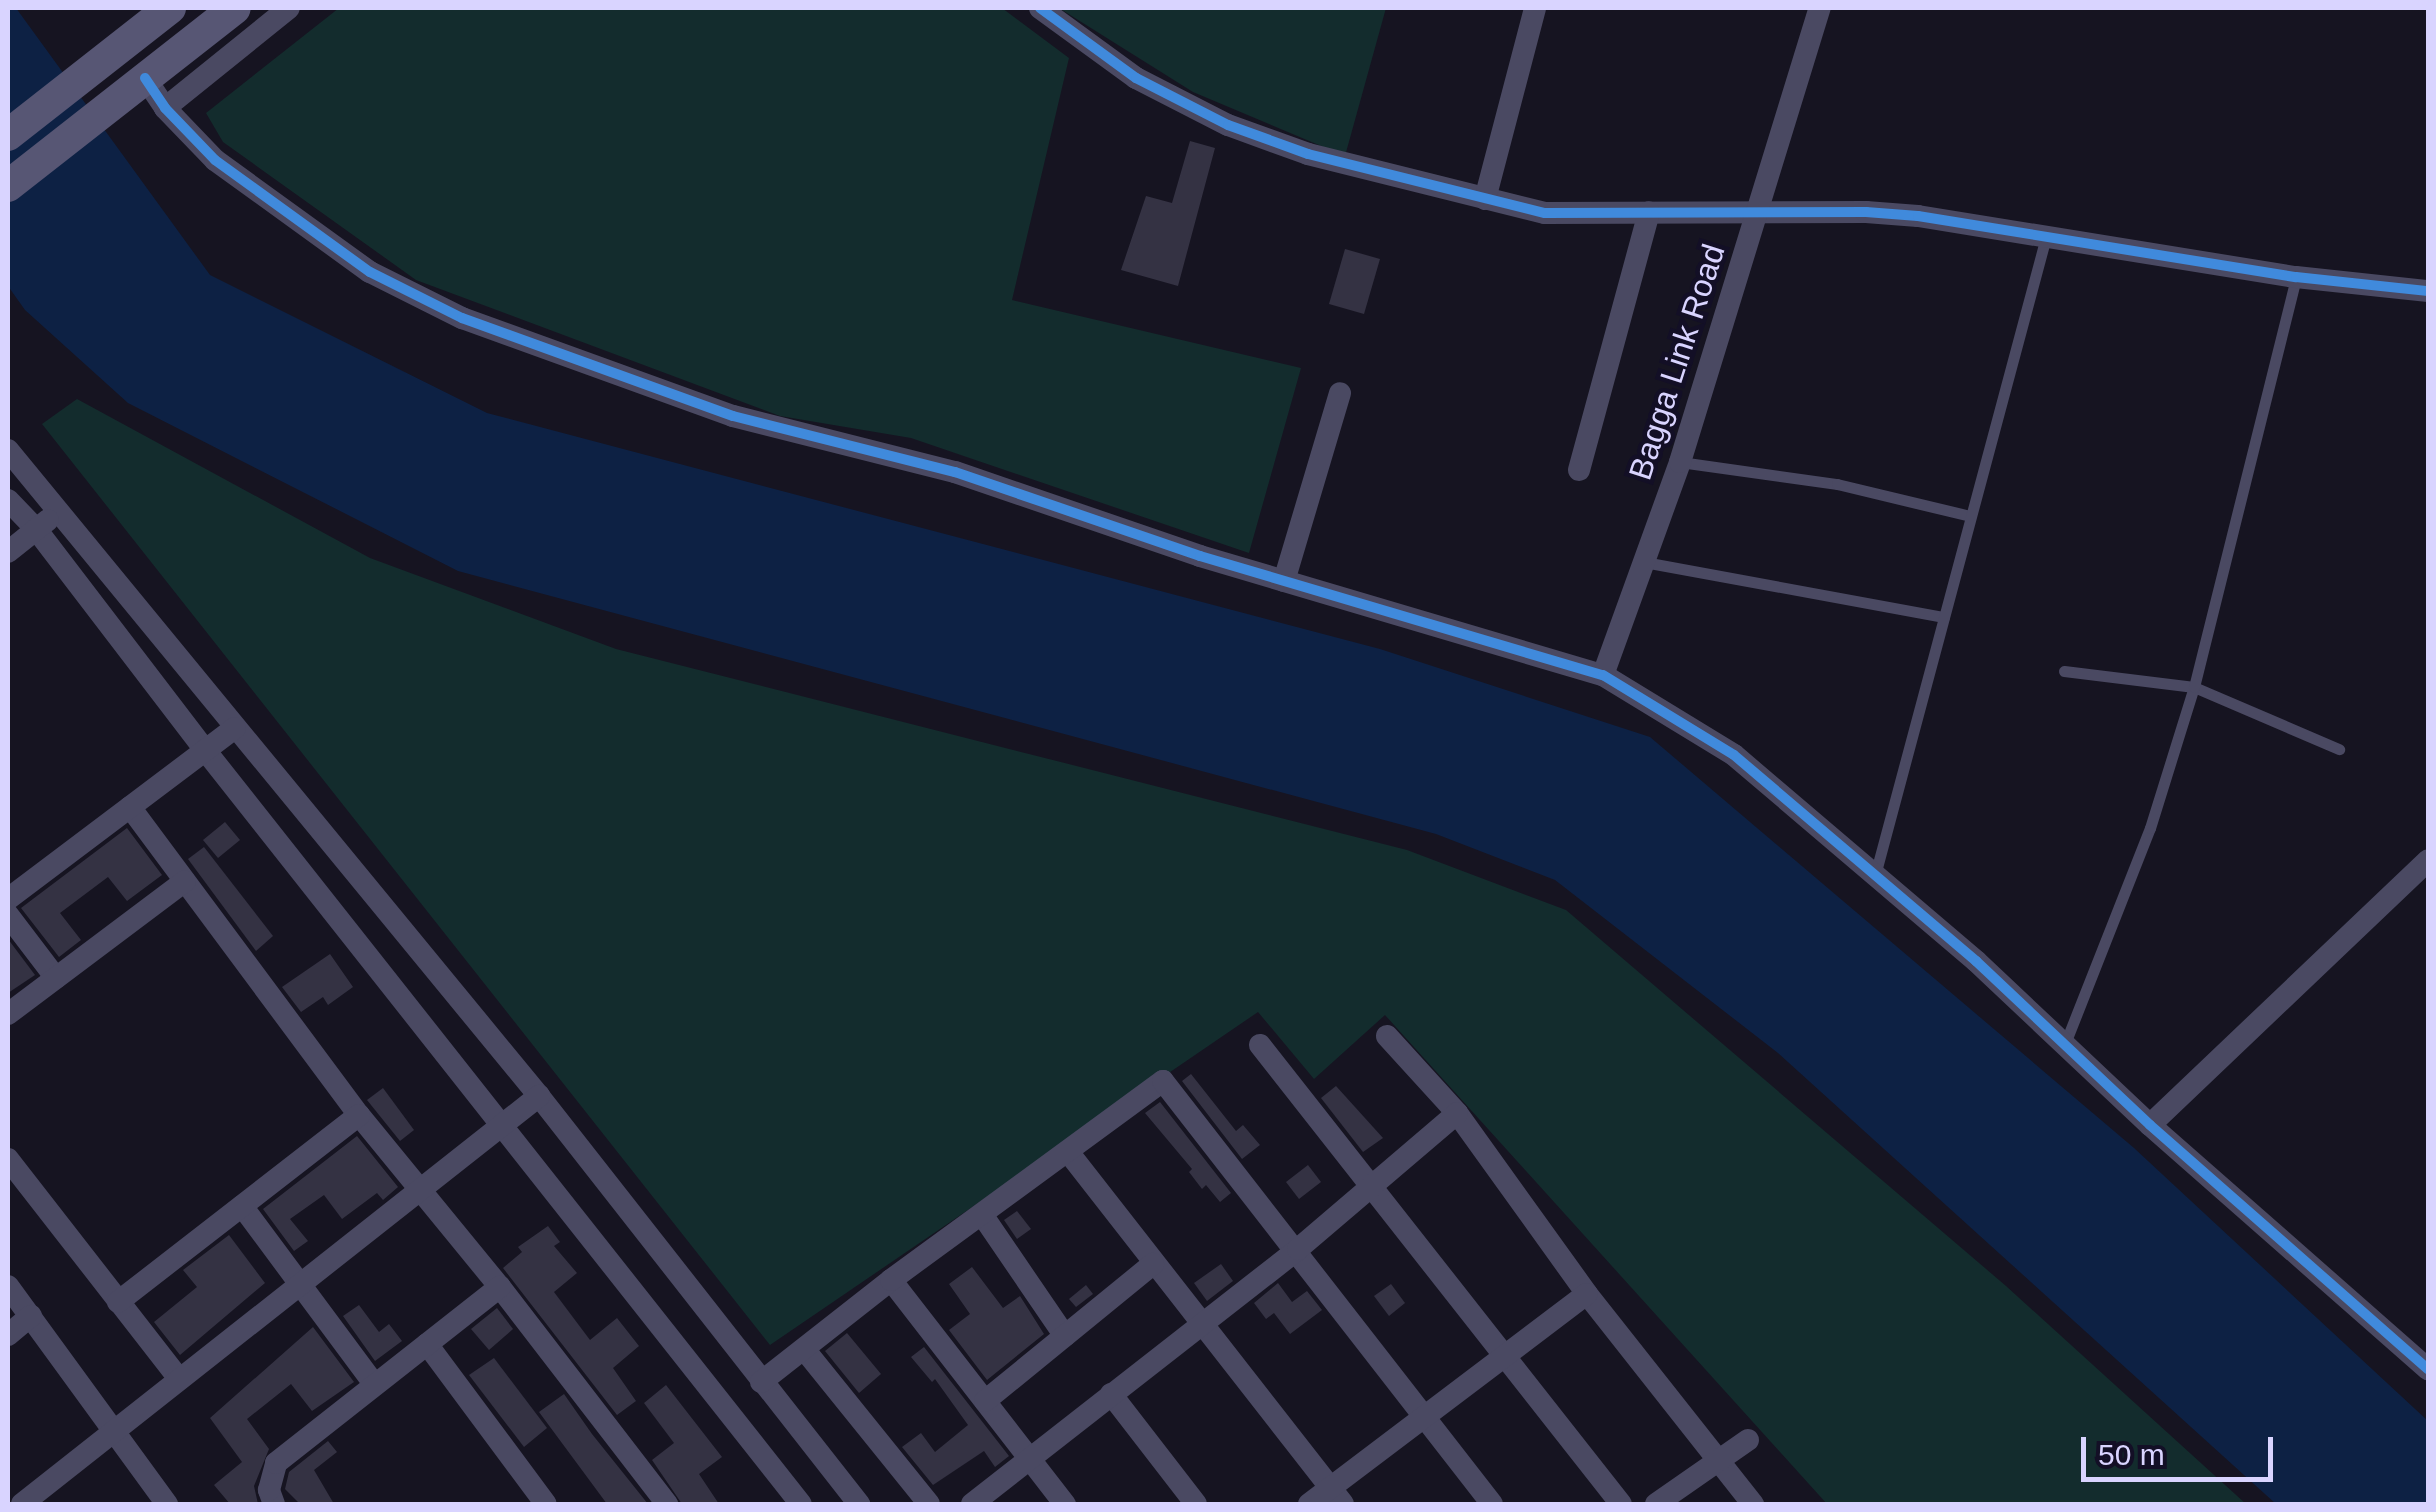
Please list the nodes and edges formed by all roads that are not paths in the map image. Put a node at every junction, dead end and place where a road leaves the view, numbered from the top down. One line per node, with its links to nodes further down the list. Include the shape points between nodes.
1 (170, 8): 9 (main road)
2 (235, 8): 7 (main road)
3 (289, 8): 8 (street)
4 (1040, 8): 11 (street, via 1136,78 1216,120 1308,154)
5 (1535, 8): 11 (street)
6 (1820, 8): 13 (street, Bagga Link Road)
7 (145, 78): 8 (street); 10 (main road)
8 (165, 108): 28 (street, via 215,160 370,272 462,318 733,416 955,472)
9 (8, 134)
10 (8, 186)
11 (1485, 198): 12 (street, via 1555,214)
12 (1649, 212): 13 (street); 20 (street)
13 (1760, 213): 14 (street, via 1866,212); 19 (street, Bagga Link Road)
14 (2046, 234): 15 (street); 24 (lane)
15 (2296, 277): 16 (street); 32 (lane)
16 (2428, 291)
17 (1340, 393): 28 (street)
18 (8, 450): 21 (street)
19 (1680, 462): 24 (lane, via 1838,484); 27 (street, Bagga Link Road)
20 (1579, 470)
21 (38, 488): 22 (street); 23 (street)
22 (10, 507): 25 (street)
23 (58, 512): 25 (street); 33 (street)
24 (1970, 516): 29 (lane)
25 (36, 530): 26 (street); 34 (street)
26 (8, 552)
27 (1644, 562): 29 (lane); 31 (street, Bagga Link Road)
28 (1284, 580): 31 (street)
29 (1944, 618): 38 (lane)
30 (2064, 672): 32 (lane)
31 (1603, 675): 38 (street, via 1734,756)
32 (2194, 687): 35 (lane); 45 (lane, via 2150,828)
33 (235, 728): 34 (street); 47 (street)
34 (205, 750): 36 (street); 51 (street)
35 (2338, 750)
36 (130, 807): 39 (street); 40 (street)
37 (2428, 860): 50 (street)
38 (1875, 875): 45 (street)
39 (185, 881): 42 (street); 49 (street)
40 (8, 900)
41 (8, 915): 42 (street)
42 (56, 978): 43 (street)
43 (8, 1014)
44 (1387, 1036): 48 (street)
45 (2066, 1041): 50 (street)
46 (1260, 1045): 54 (street)
47 (539, 1096): 51 (street); 75 (street)
48 (1456, 1113): 54 (street); 64 (street)
49 (358, 1115): 55 (street); 56 (street)
50 (2150, 1125): 73 (street)
51 (504, 1126): 55 (street); 90 (street)
52 (1069, 1154): 57 (street); 58 (street, via 1163,1081); 59 (street)
53 (8, 1159): 65 (street)
54 (1371, 1188): 58 (street); 72 (street)
55 (423, 1192): 61 (street); 63 (street)
56 (242, 1206): 61 (street); 65 (street)
57 (984, 1216): 60 (street); 69 (street)
58 (1298, 1249): 67 (street); 79 (street)
59 (1153, 1264): 67 (street); 69 (street)
60 (891, 1280): 71 (street); 78 (street)
61 (304, 1285): 74 (street); 76 (street)
62 (8, 1286): 66 (street)
63 (500, 1287): 70 (street); 89 (street)
64 (1588, 1294): 72 (street); 83 (street)
65 (118, 1302): 74 (street)
66 (31, 1316): 68 (street); 80 (street)
67 (1200, 1324): 77 (street); 84 (street)
68 (8, 1335)
69 (1064, 1336): 78 (street)
70 (428, 1344): 76 (street); 88 (street)
71 (804, 1349): 75 (street); 92 (street)
72 (1503, 1358): 79 (street); 98 (street)
73 (2428, 1369)
74 (178, 1380): 80 (street)
75 (761, 1382): 91 (street)
76 (374, 1384): 87 (street, via 276,1463 268,1490)
77 (1111, 1394): 82 (street); 95 (street)
78 (985, 1401): 82 (street)
79 (1426, 1418): 84 (street); 97 (street)
80 (112, 1433): 85 (street); 86 (street)
81 (1748, 1440): 83 (street)
82 (1029, 1458): 93 (street); 94 (street)
83 (1718, 1459): 99 (street); 100 (street)
84 (1337, 1497): 96 (street)
85 (22, 1504)
86 (167, 1504)
87 (274, 1504)
88 (546, 1504)
89 (667, 1504)
90 (801, 1504)
91 (859, 1504)
92 (929, 1504)
93 (972, 1504)
94 (1065, 1504)
95 (1196, 1504)
96 (1310, 1504)
97 (1492, 1504)
98 (1621, 1504)
99 (1656, 1504)
100 (1753, 1504)

